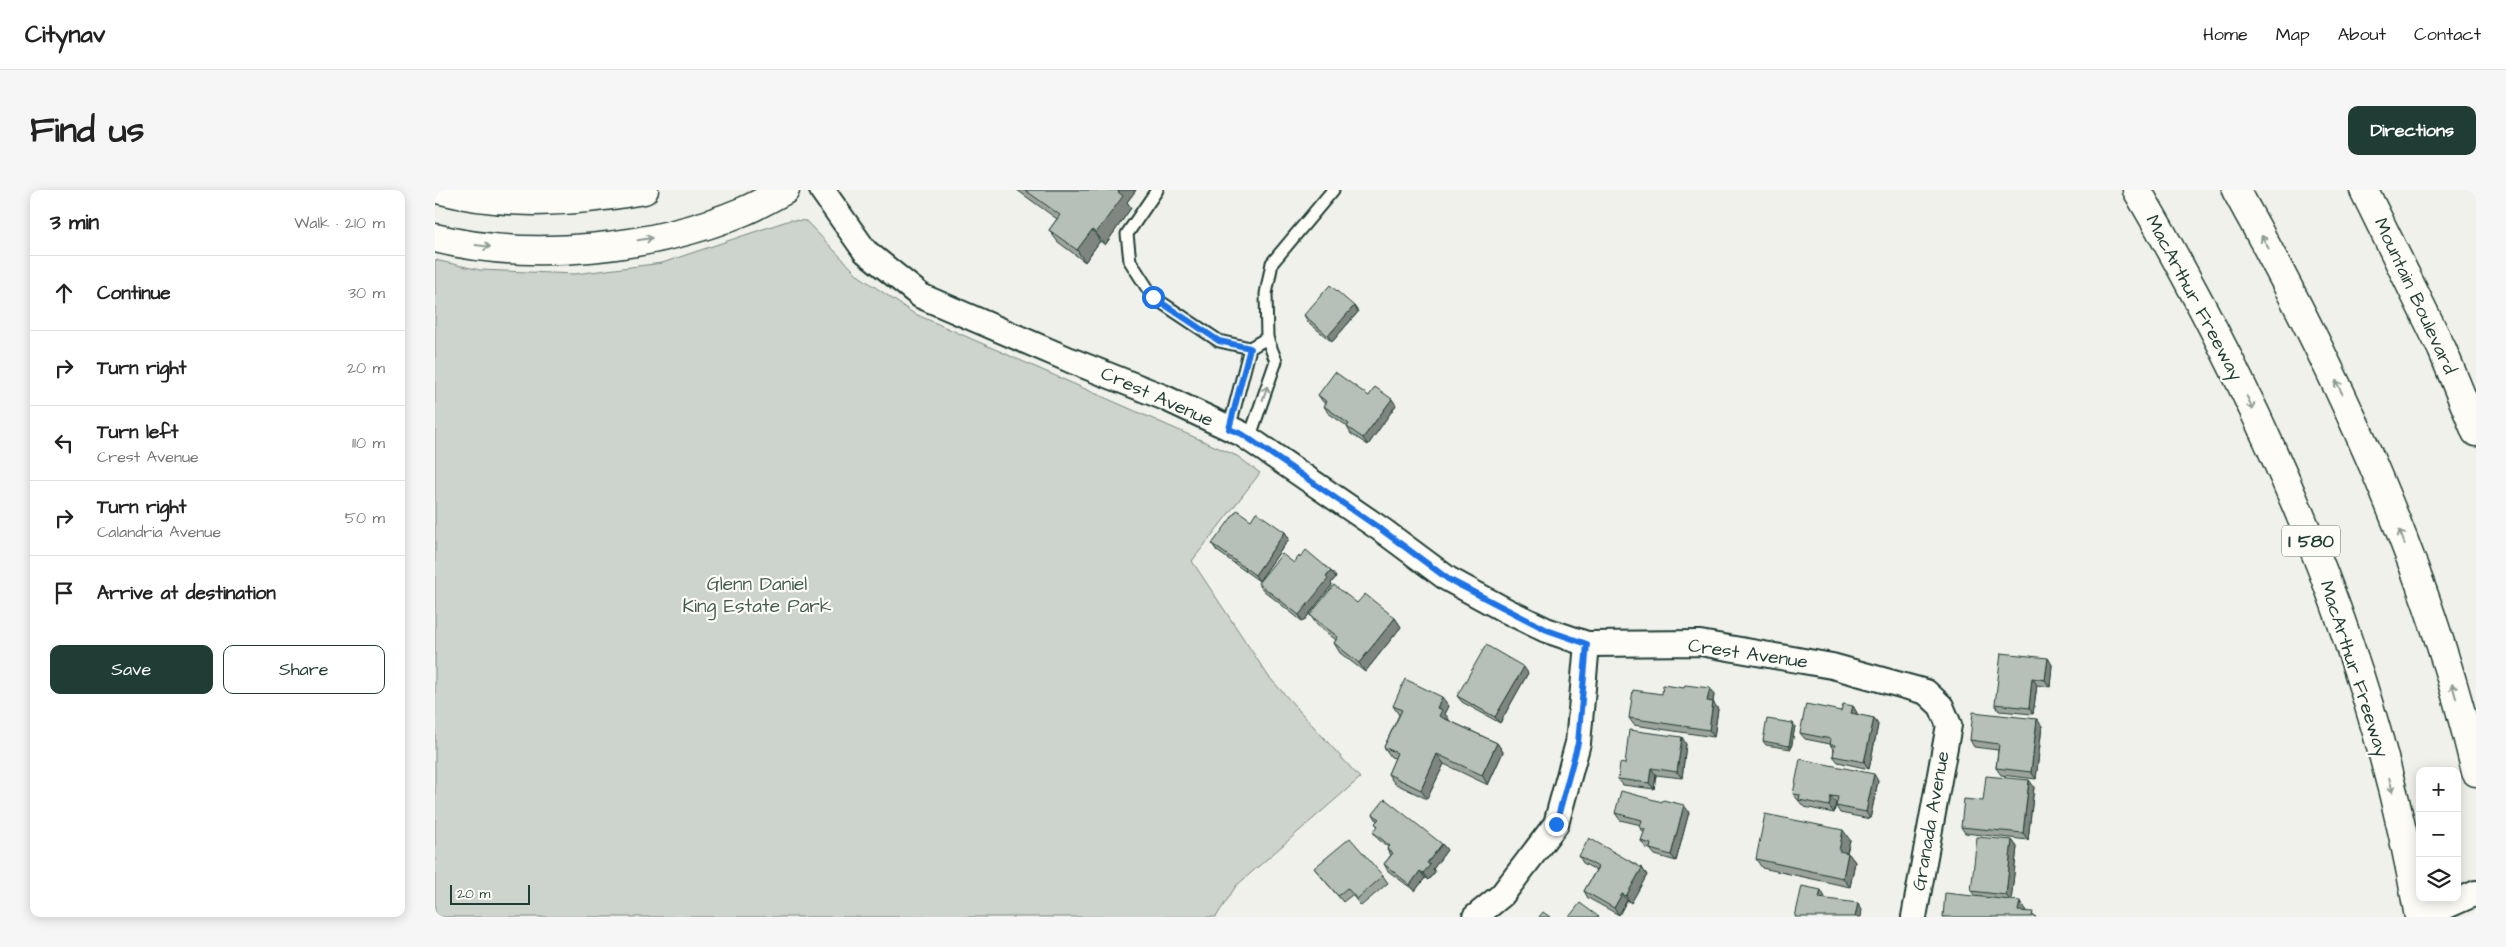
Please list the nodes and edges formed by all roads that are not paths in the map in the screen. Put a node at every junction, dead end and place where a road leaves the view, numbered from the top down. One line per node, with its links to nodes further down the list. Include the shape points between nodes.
1 (441, 190): 2 (main road, via 513,201 561,201)
2 (644, 190)
3 (785, 190): 10 (main road, one-way to 3, via 510,249 564,250 619,244 680,232 744,211)
4 (822, 190): 14 (street, Crest Avenue, via 865,251 921,296 1163,397)
5 (1157, 190): 12 (lane, via 1127,234 1130,260 1153,297 1219,341)
6 (1333, 190): 11 (lane, via 1272,264 1266,294)
7 (2137, 190): 21 (main road, MacArthur Freeway / I 580, one-way to 21, via 2262,427 2308,534 2349,643 2384,758)
8 (2236, 190): 17 (main road, one-way to 8, via 2433,618 2390,505 2342,392 2291,289)
9 (2364, 190): 13 (main road, Mountain Boulevard, via 2441,349)
10 (435, 238)
11 (1267, 338): 12 (lane); 14 (lane, one-way to 11, via 1276,361)
12 (1250, 348): 14 (lane)
13 (2476, 432)
14 (1239, 434): 15 (street, Crest Avenue, via 1382,530 1448,579 1547,630)
15 (1587, 644): 16 (street, Crest Avenue, via 1700,644 1832,666 1926,692 1941,706); 19 (street, via 1578,743 1556,824 1502,894)
16 (1949, 725): 20 (street, Granada Avenue)
17 (2476, 772)
18 (2476, 894): 21 (street)
19 (1475, 917)
20 (1914, 917)
21 (2420, 917)

